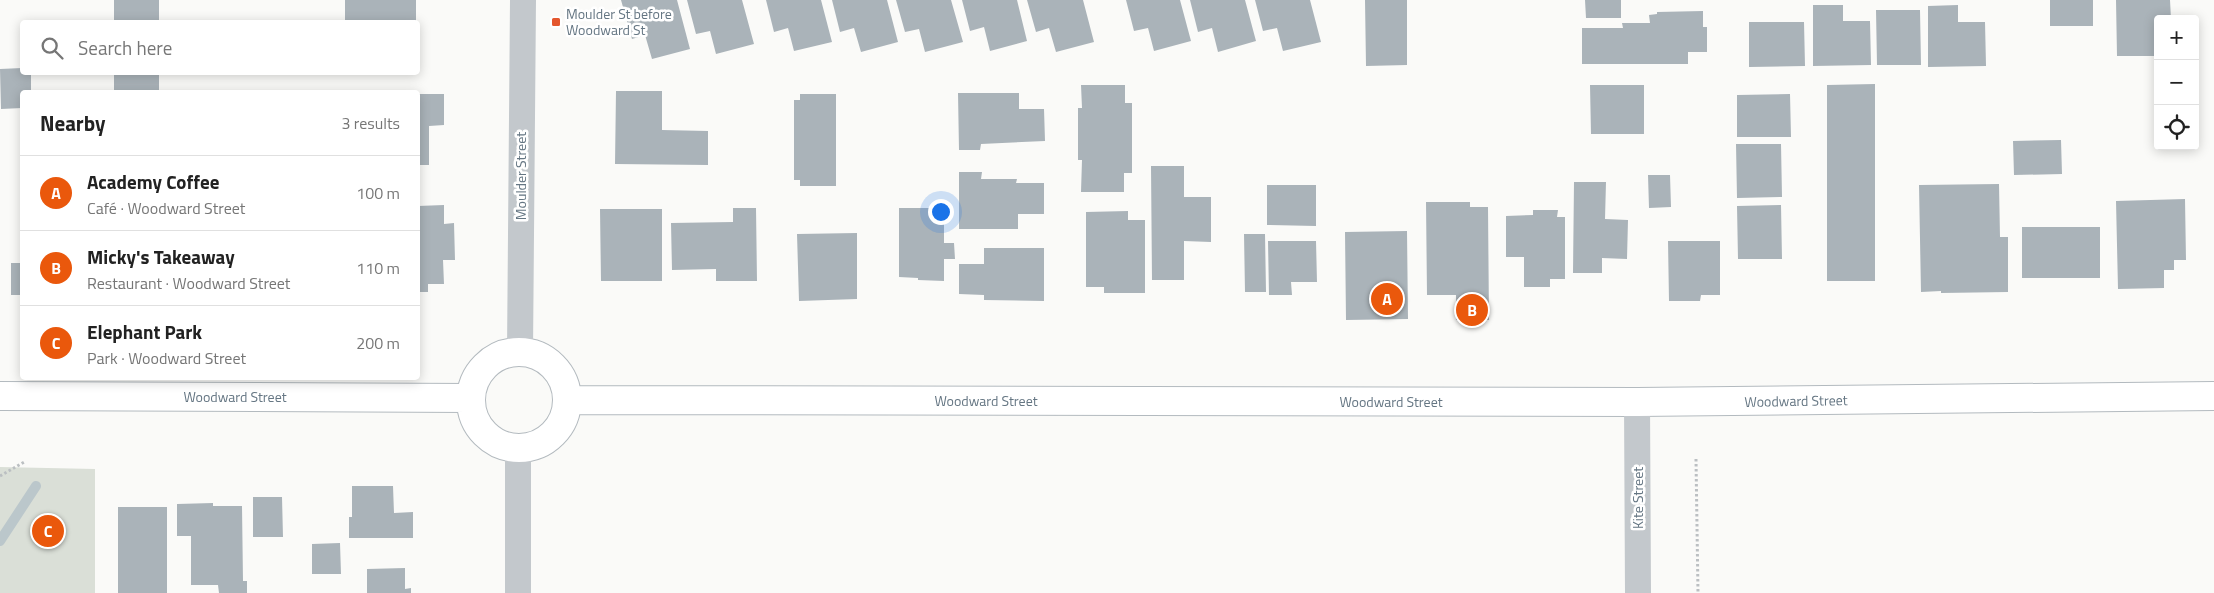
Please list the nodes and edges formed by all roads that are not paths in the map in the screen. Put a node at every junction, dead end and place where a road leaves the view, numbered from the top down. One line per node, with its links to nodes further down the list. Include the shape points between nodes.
1 (522, 0): 2 (street, Moulder Street)
2 (520, 352): 5 (street, via 490,360 473,384); 6 (street, via 547,360 565,385)
3 (0, 396): 5 (street, Woodward Street)
4 (2214, 396): 7 (street, Woodward Street)
5 (470, 398): 8 (street, via 472,414 489,439)
6 (567, 400): 7 (street, Woodward Street); 8 (street, via 565,415 558,429 547,440 533,447)
7 (1637, 402): 10 (street, Kite Street)
8 (518, 449): 9 (street)
9 (518, 593)
10 (1638, 593)

